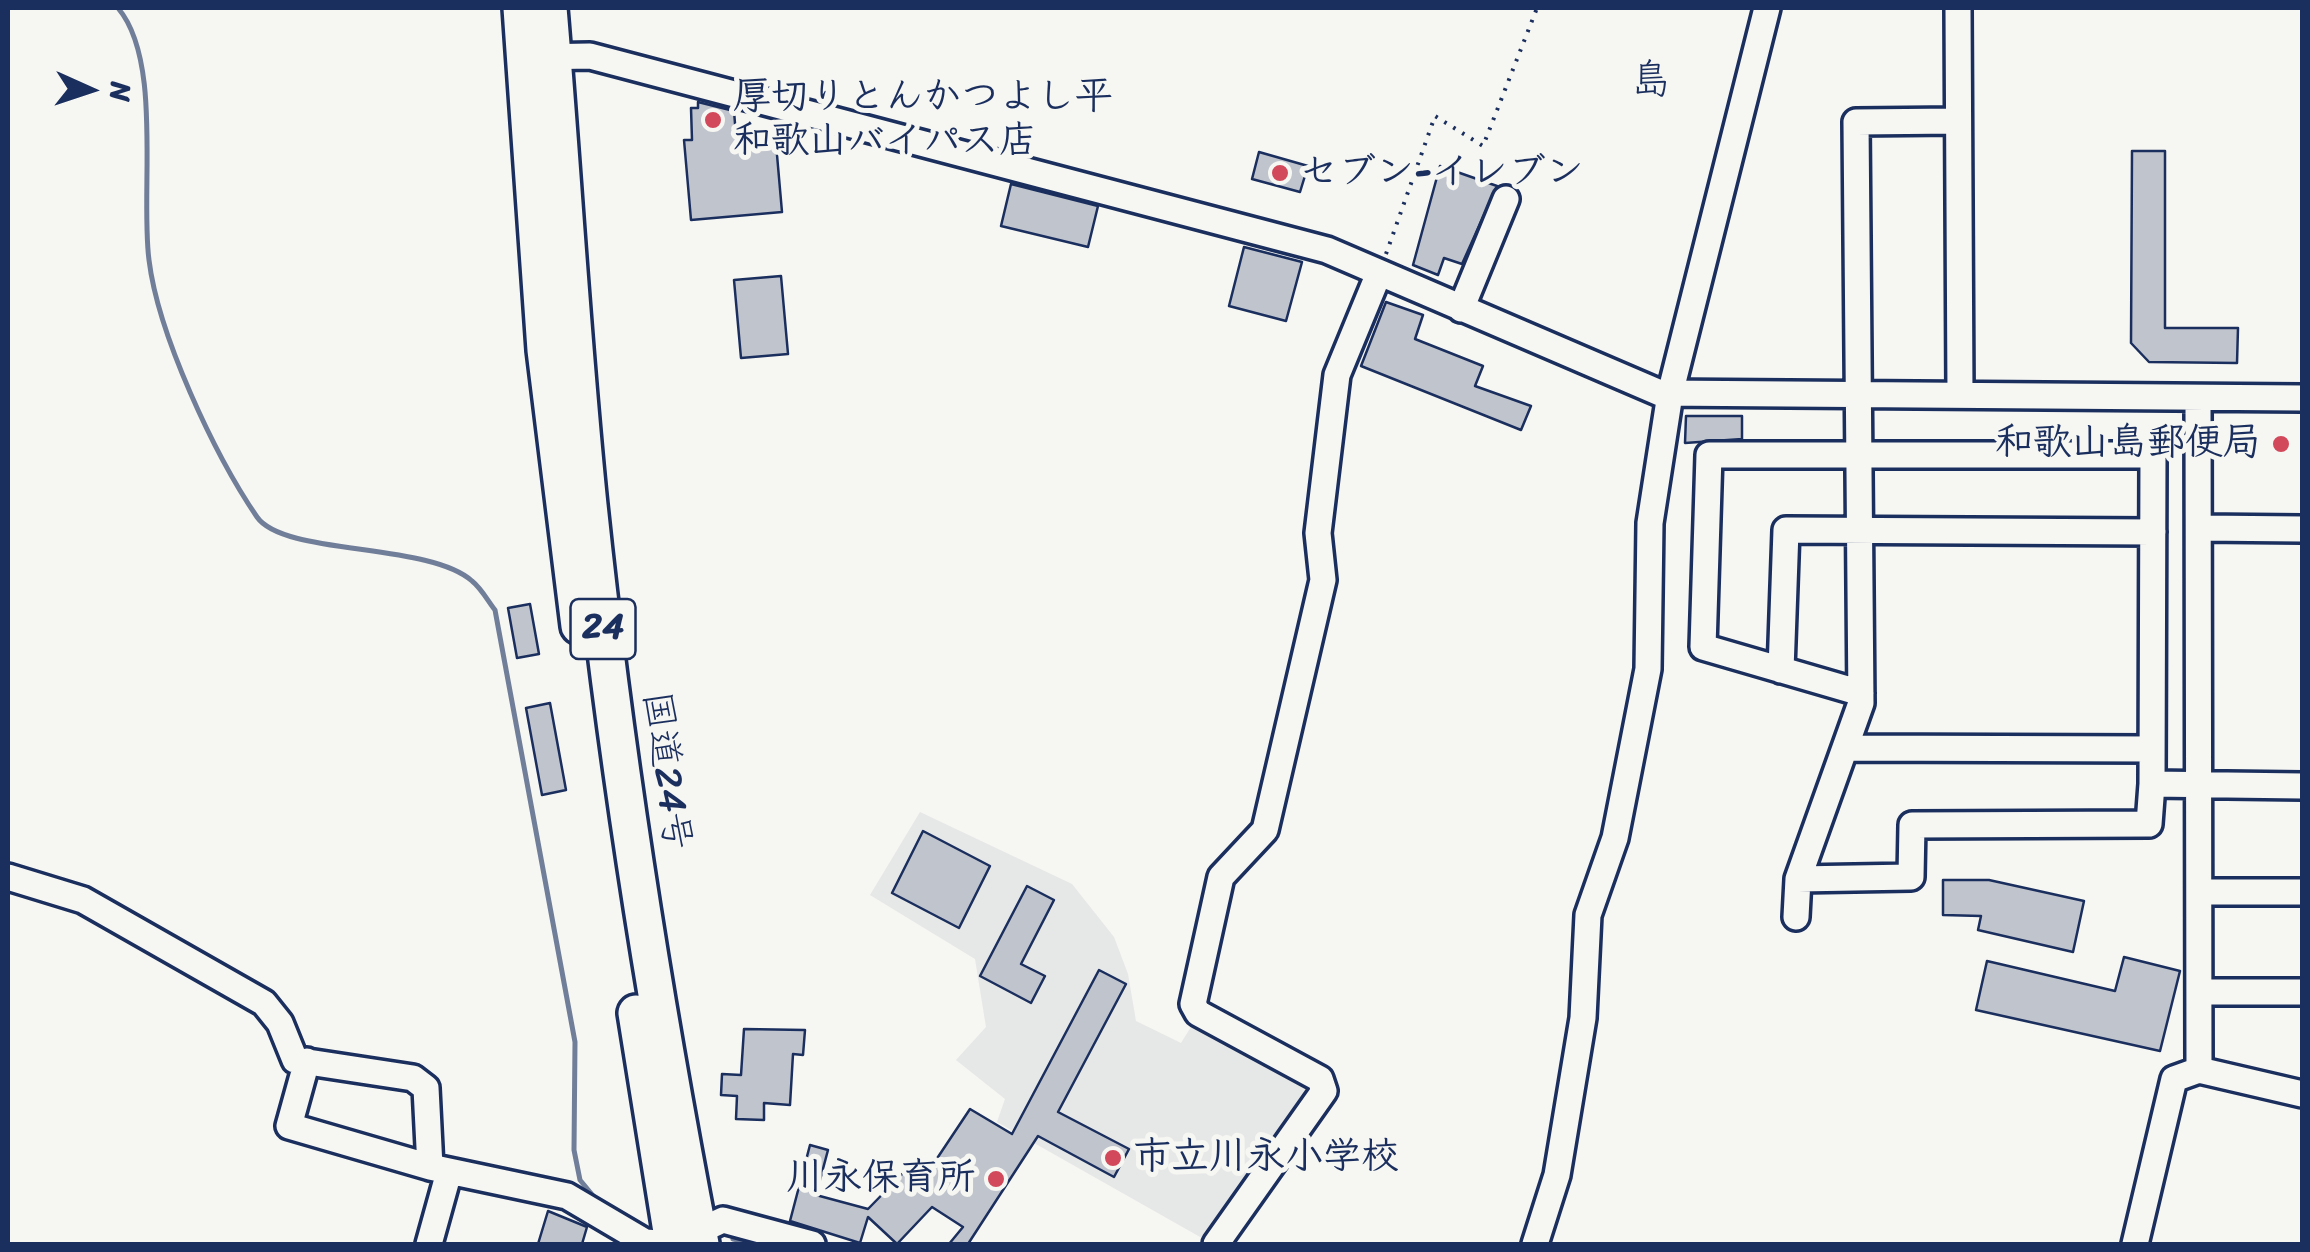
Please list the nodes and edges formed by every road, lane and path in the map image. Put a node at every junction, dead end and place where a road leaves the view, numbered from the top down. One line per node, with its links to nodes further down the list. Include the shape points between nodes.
1 (521, 8): 6 (highway, 国道24号 / 24)
2 (549, 8): 6 (highway, 国道24号 / 24)
3 (1537, 8): 9 (path, via 1482,146 1435,116)
4 (1768, 8): 11 (street)
5 (1958, 8): 7 (street)
6 (539, 57): 9 (street, via 590,56 785,106 1327,250); 39 (highway, 国道24号 / 24, via 545,350 591,729)
7 (1956, 121): 12 (street, via 1856,122); 13 (street)
8 (1506, 200): 10 (street)
9 (1379, 273): 10 (street); 42 (street, via 1337,374 1318,533 1322,580 1265,830 1221,877 1193,1004 1198,1013 1320,1079 1324,1091)
10 (1462, 309): 11 (street, via 1636,386)
11 (1670, 394): 12 (street); 43 (street, via 1650,524 1648,669 1616,838 1588,916 1583,1018 1557,1175)
12 (1862, 395): 13 (street); 16 (street)
13 (1960, 395): 14 (street)
14 (2198, 398): 15 (street); 17 (street)
15 (2302, 398)
16 (1862, 455): 19 (street); 20 (street, via 2153,455); 21 (street, via 1709,455 1704,647)
17 (2200, 528): 18 (street); 26 (street)
18 (2302, 529)
19 (1862, 532): 20 (street); 21 (street, via 1786,530); 22 (street)
20 (2153, 532): 24 (street)
21 (1781, 670): 22 (street)
22 (1861, 693): 23 (street)
23 (1845, 748): 24 (street); 29 (street)
24 (2152, 749): 25 (street)
25 (2152, 784): 26 (street); 29 (street, via 2149,824 1912,825 1912,877)
26 (2200, 785): 27 (street); 30 (street)
27 (2302, 786)
28 (8, 877): 35 (street, via 83,900 264,1003 295,1060)
29 (1798, 879): 32 (street)
30 (2200, 892): 31 (street); 33 (street)
31 (2302, 892)
32 (1796, 917)
33 (2200, 992): 34 (street); 36 (street)
34 (2302, 992)
35 (307, 1061): 38 (street, via 414,1078 426,1088); 38 (street, via 289,1126)
36 (2199, 1070): 37 (street); 44 (street, via 2174,1079)
37 (2302, 1094)
38 (439, 1170): 39 (street, via 568,1196 646,1242); 40 (street)
39 (686, 1241): 41 (street, via 724,1220)
40 (429, 1244)
41 (812, 1244)
42 (1216, 1244)
43 (1535, 1244)
44 (2135, 1244)

